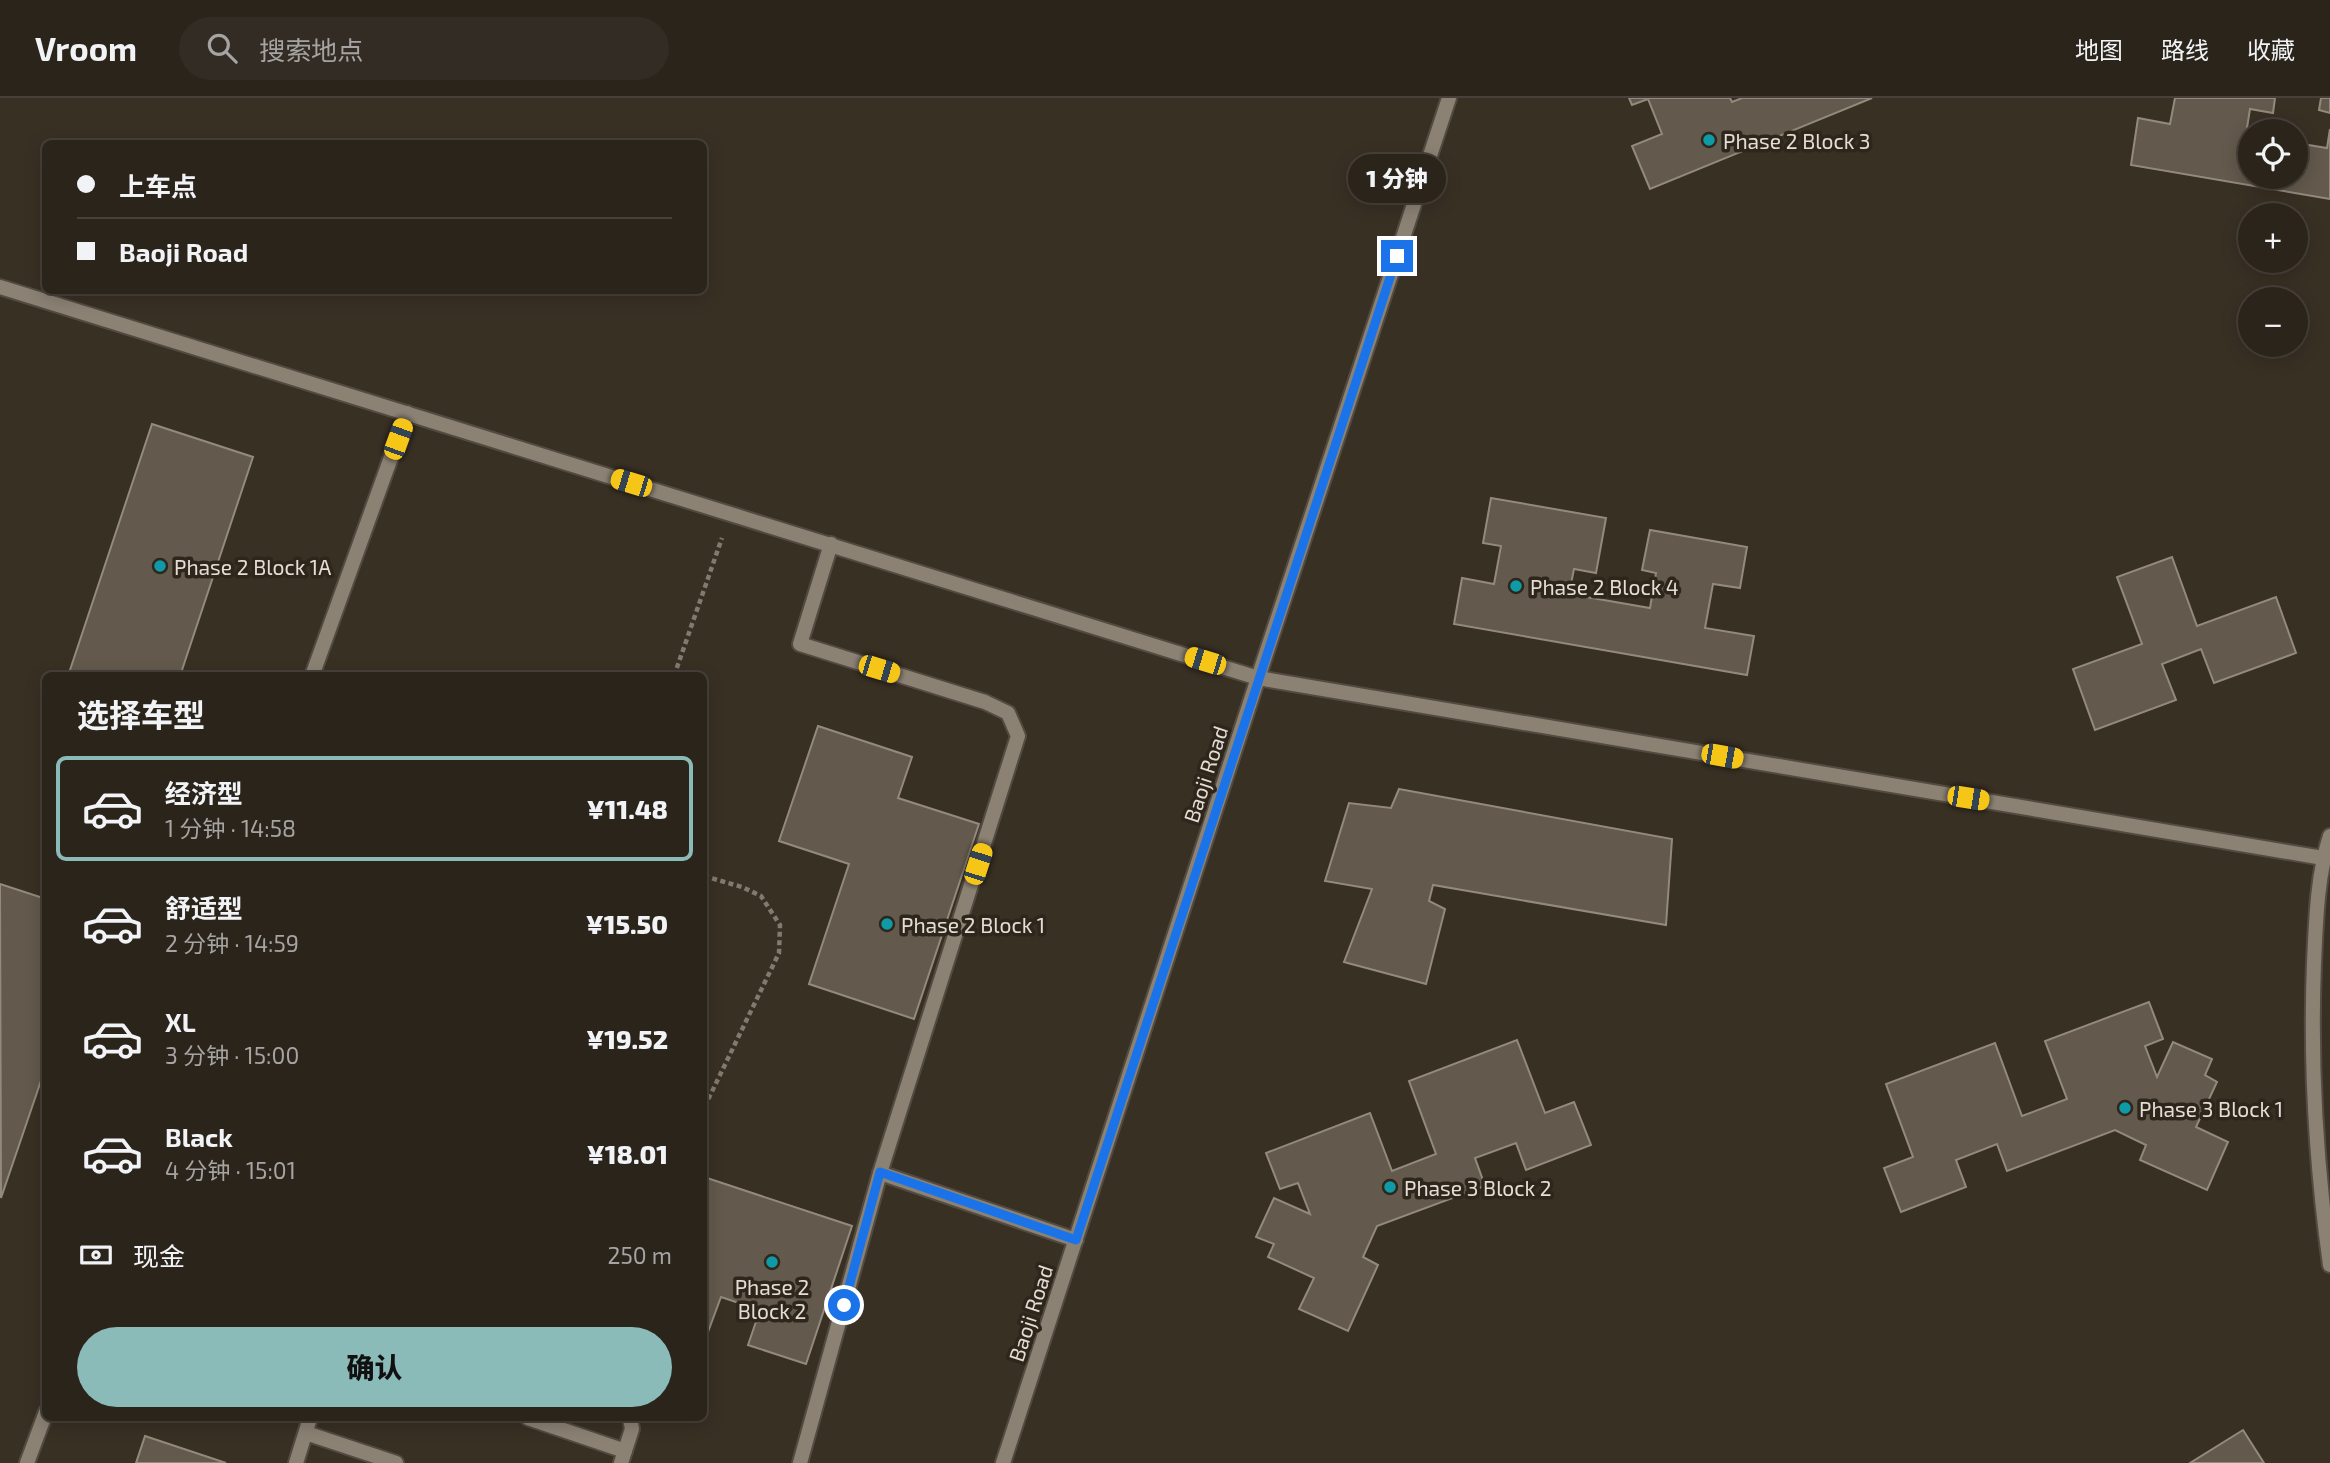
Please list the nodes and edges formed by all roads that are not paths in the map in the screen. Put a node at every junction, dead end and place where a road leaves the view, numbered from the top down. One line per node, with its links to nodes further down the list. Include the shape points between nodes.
1 (1449, 98): 6 (street, Baoji Road)
2 (0, 286): 3 (street)
3 (407, 413): 4 (street); 5 (street)
4 (831, 544): 6 (street); 9 (street, via 800,644 985,702 1008,713 1018,736)
5 (313, 672)
6 (1258, 678): 8 (street); 10 (street, Baoji Road)
7 (2330, 836): 8 (street)
8 (2323, 858): 11 (street, via 2312,1028 2314,1114)
9 (880, 1172): 10 (street); 21 (street)
10 (1076, 1240): 22 (street, Baoji Road)
11 (2330, 1265)
12 (43, 1421): 18 (street)
13 (309, 1421): 16 (street)
14 (535, 1421): 17 (street)
15 (631, 1421): 17 (street)
16 (306, 1433): 19 (street); 20 (street)
17 (623, 1457)
18 (27, 1463)
19 (296, 1463)
20 (396, 1463)
21 (800, 1463)
22 (1003, 1463)

